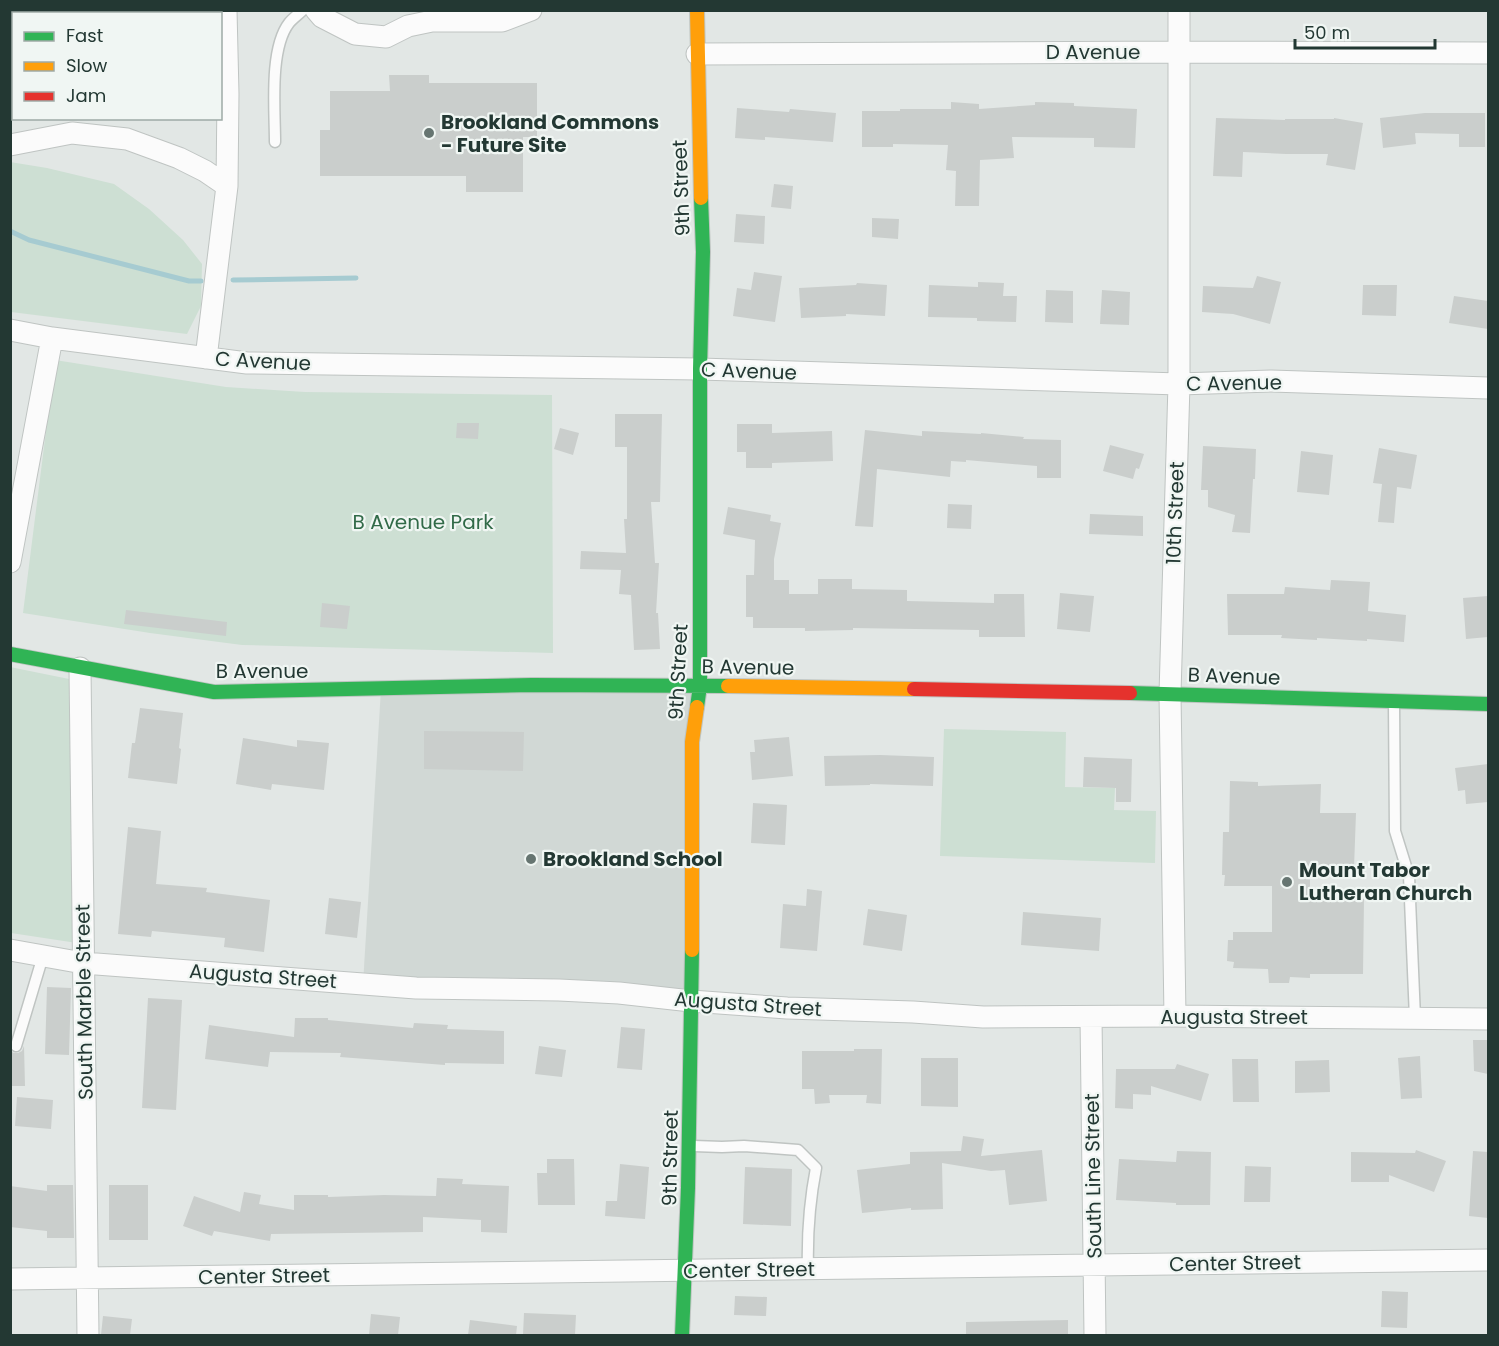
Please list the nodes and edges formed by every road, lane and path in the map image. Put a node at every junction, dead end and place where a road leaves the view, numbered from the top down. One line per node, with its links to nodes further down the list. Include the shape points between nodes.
1 (226, 10): 12 (street)
2 (303, 10): 10 (lane, via 289,22 280,41 275,74)
3 (316, 10): 4 (street, via 355,34 386,37 408,26 432,21 502,21)
4 (531, 10)
5 (697, 10): 9 (street, 9th Street)
6 (1179, 10): 7 (street, 10th Street)
7 (1180, 52): 8 (street, D Avenue); 9 (street, D Avenue); 17 (street, 10th Street)
8 (1488, 53)
9 (697, 54): 16 (street, 9th Street, via 703,252)
10 (275, 142)
11 (10, 146): 12 (street, via 72,134 127,139 179,158)
12 (227, 186): 15 (street)
13 (10, 330): 14 (street, C Avenue)
14 (52, 338): 15 (street, C Avenue); 19 (street)
15 (206, 358): 16 (street, C Avenue, via 247,363)
16 (700, 369): 17 (street, C Avenue); 22 (street, 9th Street)
17 (1179, 384): 18 (street, C Avenue, via 1271,381); 23 (street, 10th Street)
18 (1488, 388)
19 (10, 562)
20 (10, 654): 21 (street, B Avenue)
21 (80, 668): 22 (street, B Avenue, via 214,692 532,685); 28 (street, South Marble Street)
22 (700, 686): 23 (street, B Avenue); 29 (street, 9th Street, via 692,742)
23 (1170, 694): 24 (street, B Avenue); 30 (street, 10th Street)
24 (1394, 701): 25 (street, B Avenue); 32 (lane, via 1395,831 1409,876)
25 (1488, 704)
26 (10, 950): 27 (street, Augusta Street)
27 (43, 956): 28 (street, Augusta Street); 34 (lane)
28 (83, 963): 29 (street, Augusta Street, via 416,988 559,990); 40 (street, South Marble Street)
29 (691, 1001): 31 (street, Augusta Street, via 983,1017); 35 (street, 9th Street)
30 (1175, 1016): 31 (street, Augusta Street); 32 (street, Augusta Street)
31 (1091, 1017): 37 (street, South Line Street)
32 (1415, 1018): 33 (street, Augusta Street)
33 (1488, 1019)
34 (16, 1046)
35 (690, 1145): 38 (lane, via 798,1150 816,1168 807,1230); 39 (street, 9th Street)
36 (1488, 1260): 37 (street, Center Street)
37 (1094, 1265): 38 (street, Center Street); 44 (street, South Line Street)
38 (808, 1269): 39 (street, Center Street)
39 (686, 1270): 40 (street, Center Street); 43 (street, 9th Street)
40 (87, 1278): 41 (street, Center Street); 42 (street, South Marble Street)
41 (10, 1279)
42 (88, 1335)
43 (682, 1335)
44 (1095, 1335)

